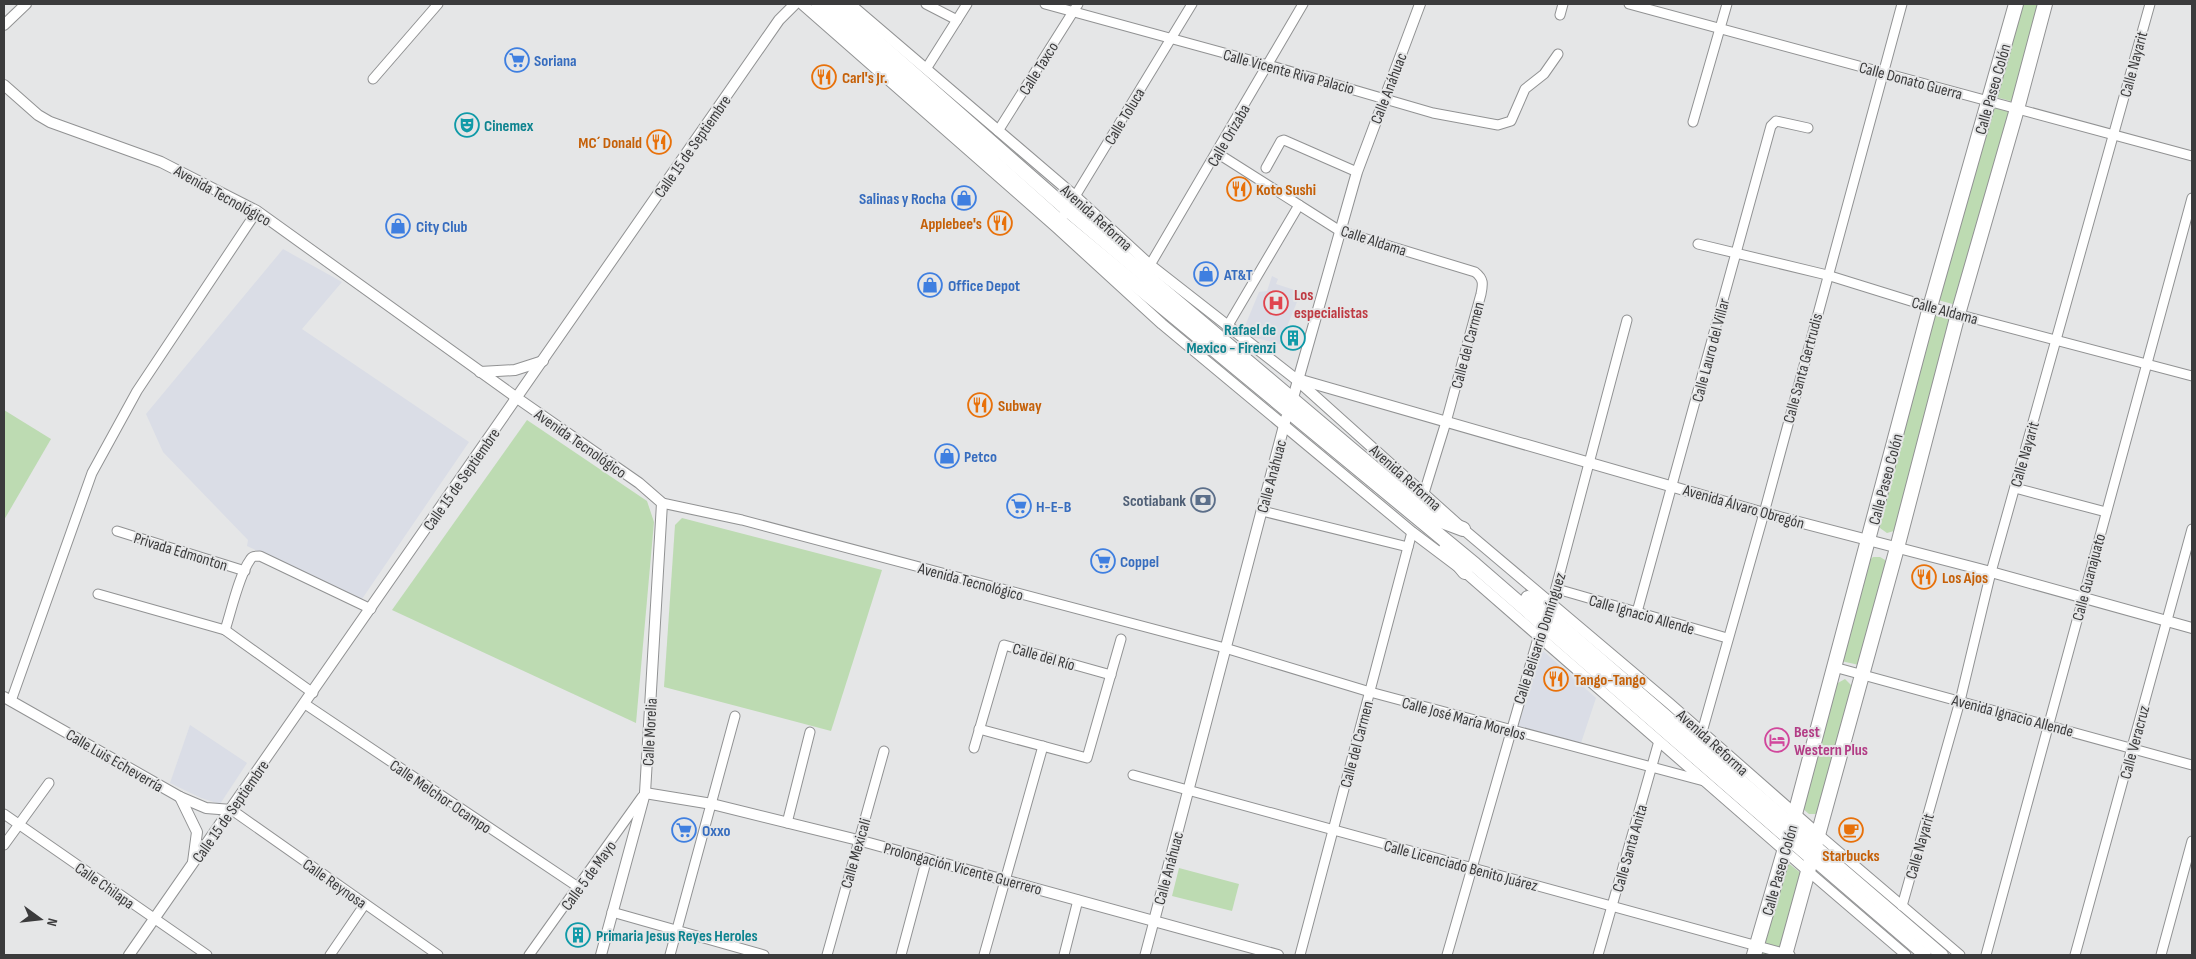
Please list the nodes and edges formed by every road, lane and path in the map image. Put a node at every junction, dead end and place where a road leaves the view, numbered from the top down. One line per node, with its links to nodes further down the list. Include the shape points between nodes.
1 (26, 4): 24 (street)
2 (438, 4): 31 (street)
3 (795, 4): 62 (street, Calle 15 de Septiembre, via 779,20)
4 (802, 4): 49 (street, Avenida Reforma)
5 (818, 4): 49 (main road, Avenida Reforma)
6 (834, 4): 48 (main road, Avenida Reforma)
7 (850, 4): 29 (street, Avenida Reforma)
8 (926, 4): 23 (street)
9 (967, 4): 23 (street)
10 (1045, 4): 21 (street, Calle Vicente Riva Palacio)
11 (1192, 4): 26 (street, Calle Toluca)
12 (1304, 4): 28 (street, Calle Orizaba)
13 (1420, 4): 33 (street, Calle Anáhuac)
14 (1563, 4): 22 (street)
15 (1629, 4): 25 (street, Calle Donato Guerra)
16 (1727, 4): 25 (street)
17 (1902, 4): 30 (street, Calle Santa Gertrudis)
18 (2016, 4): 34 (main road, Calle Paseo Colón)
19 (2045, 4): 35 (main road, Calle Paseo Colón)
20 (2150, 4): 39 (street, Calle Nayarit)
21 (1076, 8): 26 (street, Calle Vicente Riva Palacio); 38 (street, Calle Taxco)
22 (1560, 15)
23 (957, 20): 29 (street)
24 (4, 26)
25 (1721, 29): 30 (street, Calle Donato Guerra); 36 (street)
26 (1171, 39): 28 (street, Calle Vicente Riva Palacio); 44 (street, Calle Toluca)
27 (1558, 54): 33 (street, Calle Vicente Riva Palacio, via 1544,74 1525,89 1512,121 1498,125 1432,113)
28 (1268, 64): 33 (street, Calle Vicente Riva Palacio); 40 (street, Calle Orizaba)
29 (926, 69): 38 (street, Avenida Reforma)
30 (1884, 73): 34 (street, Calle Donato Guerra); 54 (street, Calle Santa Gertrudis)
31 (374, 79)
32 (4, 85): 47 (street, Avenida Tecnológico, via 50,122 161,162)
33 (1384, 97): 43 (street, Calle Anáhuac)
34 (1989, 102): 35 (street, Calle Donato Guerra); 57 (main road, Calle Paseo Colón)
35 (2017, 109): 39 (street, Calle Donato Guerra); 58 (main road, Calle Paseo Colón)
36 (1693, 122)
37 (1808, 128): 52 (street, Calle Lauro del Villar, via 1776,121 1771,126)
38 (998, 131): 44 (street, Avenida Reforma)
39 (2114, 134): 41 (street, Calle Donato Guerra); 61 (street, Calle Nayarit)
40 (1217, 153): 46 (street, Calle Aldama); 53 (street, Calle Orizaba)
41 (2192, 156)
42 (1266, 168): 43 (street, via 1284,140)
43 (1357, 172): 50 (street, Calle Anáhuac)
44 (1076, 198): 48 (street, Calle Toluca); 53 (street, Avenida Reforma)
45 (2192, 198): 63 (street, Calle Guanajuato)
46 (1299, 204): 50 (street, Calle Aldama); 60 (street)
47 (257, 210): 64 (street, Avenida Tecnológico); 107 (street, via 137,391 92,473)
48 (1068, 210): 49 (street, Calle Toluca); 56 (main road, Avenida Reforma)
49 (1058, 225): 68 (main road, Avenida Reforma); 70 (street, Avenida Reforma, via 1162,324)
50 (1340, 231): 55 (street, Calle Aldama, via 1476,272); 66 (street, Calle Anáhuac)
51 (1698, 244): 52 (street, Calle Aldama)
52 (1736, 253): 54 (street, Calle Aldama); 72 (street, Calle Lauro del Villar)
53 (1150, 265): 56 (main road); 60 (street, Avenida Reforma)
54 (1827, 275): 57 (street, Calle Aldama); 78 (street, Calle Santa Gertrudis)
55 (1484, 283): 69 (street, Calle del Carmen)
56 (1166, 292): 68 (main road, Avenida Reforma)
57 (1930, 307): 58 (street, Calle Aldama); 84 (main road, Calle Paseo Colón)
58 (1958, 314): 61 (street, Calle Aldama); 86 (main road, Calle Paseo Colón)
59 (1627, 320): 71 (street, Calle Belisario Domínguez)
60 (1227, 327): 66 (street, Avenida Reforma)
61 (2057, 339): 63 (street, Calle Aldama); 73 (street, Calle Nayarit)
62 (543, 361): 64 (street, via 515,370); 67 (street, Calle 15 de Septiembre)
63 (2146, 363): 65 (street, Calle Aldama); 77 (street, Calle Guanajuato)
64 (480, 372): 67 (street, Avenida Tecnológico)
65 (2192, 376)
66 (1297, 380): 68 (street, Calle Anáhuac); 69 (street, Avenida Álvaro Obregón); 74 (street, Avenida Reforma)
67 (517, 398): 75 (street, Avenida Tecnológico, via 639,483); 93 (street, Calle 15 de Septiembre)
68 (1291, 404): 70 (street, Calle Anáhuac); 79 (main road, Avenida Reforma)
69 (1446, 422): 71 (street, Avenida Álvaro Obregón); 74 (street, Calle del Carmen)
70 (1285, 424): 76 (street, Calle Anáhuac); 83 (street, Avenida Reforma)
71 (1590, 462): 72 (street, Avenida Álvaro Obregón); 90 (street, Calle Belisario Domínguez)
72 (1673, 487): 78 (street, Avenida Álvaro Obregón); 94 (street, Calle Lauro del Villar)
73 (2015, 488): 77 (street); 89 (street, Calle Nayarit)
74 (1424, 492): 80 (street, Avenida Reforma)
75 (662, 503): 101 (street, Avenida Tecnológico, via 742,520); 127 (street, Calle Morelia)
76 (1262, 511): 85 (street); 101 (street, Calle Anáhuac)
77 (2106, 512): 92 (street, Calle Guanajuato)
78 (1764, 513): 84 (street, Avenida Álvaro Obregón); 99 (street, Calle Santa Gertrudis)
79 (1431, 523): 80 (main road); 88 (main road); 95 (main road, Avenida Reforma)
80 (1463, 529): 95 (street, Avenida Reforma)
81 (2192, 529): 96 (street, Calle Veracruz)
82 (117, 531): 87 (street, Privada Edmonton)
83 (1412, 532): 85 (street, Calle del Carmen); 88 (street, Avenida Reforma)
84 (1868, 540): 86 (street, Avenida Álvaro Obregón); 102 (main road, Calle Paseo Colón)
85 (1408, 547): 105 (street, Calle del Carmen)
86 (1897, 548): 89 (street, Avenida Álvaro Obregón); 104 (main road, Calle Paseo Colón)
87 (245, 571): 93 (street, via 250,559 260,556); 98 (street)
88 (1465, 572): 95 (street, Avenida Reforma)
89 (1991, 572): 92 (street, Avenida Álvaro Obregón); 108 (street, Calle Nayarit)
90 (1557, 589): 94 (street, Calle Ignacio Allende); 95 (street, Calle Belisario Domínguez)
91 (98, 594): 98 (street)
92 (2083, 598): 96 (street, Avenida Álvaro Obregón); 111 (street, Calle Guanajuato)
93 (371, 609): 106 (street, Calle 15 de Septiembre)
94 (1637, 612): 99 (street, Calle Ignacio Allende)
95 (1546, 619): 113 (street, Calle Belisario Domínguez); 115 (street, Avenida Reforma); 116 (street, Avenida Reforma); 135 (main road, Avenida Reforma)
96 (2167, 621): 97 (street, Avenida Álvaro Obregón); 119 (street, Calle Veracruz)
97 (2192, 628)
98 (225, 630): 106 (street)
99 (1727, 638): 115 (street, Calle Santa Gertrudis)
100 (1122, 639): 103 (street)
101 (1225, 648): 105 (street, Calle José María Morelos); 126 (street, Calle Anáhuac)
102 (1834, 667): 104 (street, Avenida Ignacio Allende); 135 (main road, Calle Paseo Colón)
103 (1111, 675): 112 (street, Calle del Río, via 1004,645); 117 (street, via 1087,758)
104 (1862, 675): 108 (street, Avenida Ignacio Allende); 139 (main road, Calle Paseo Colón)
105 (1370, 692): 113 (street, Calle José María Morelos); 134 (street, Calle del Carmen)
106 (313, 693): 109 (street, Calle 15 de Septiembre)
107 (8, 699): 128 (street, Calle Luis Echeverría)
108 (1960, 701): 111 (street, Avenida Ignacio Allende); 148 (street, Calle Nayarit)
109 (305, 704): 130 (street, Calle 15 de Septiembre); 144 (street, Calle Melchor Ocampo)
110 (735, 716): 129 (street)
111 (2049, 724): 119 (street, Avenida Ignacio Allende); 176 (street, Calle Guanajuato)
112 (979, 730): 117 (street); 118 (street, Calle del Río)
113 (1510, 730): 122 (street, Calle José María Morelos); 142 (street, Calle Belisario Domínguez)
114 (810, 732): 132 (street)
115 (1702, 732): 135 (street, Avenida Reforma)
116 (1659, 741): 122 (street, Calle Santa Anita); 124 (street, Avenida Reforma)
117 (1043, 746): 143 (street)
118 (974, 748)
119 (2132, 748): 121 (street, Avenida Ignacio Allende); 177 (street, Calle Veracruz)
120 (884, 752): 136 (street, Calle Mexicali)
121 (2192, 764)
122 (1652, 767): 124 (street, Calle José María Morelos); 147 (street, Calle Santa Anita)
123 (1132, 775): 126 (street, Calle Licenciado Benito Juárez)
124 (1704, 781): 135 (street, Avenida Reforma)
125 (49, 783): 133 (street)
126 (1188, 790): 134 (street, Calle Licenciado Benito Juárez); 151 (street, Calle Anáhuac)
127 (645, 793): 129 (street, Prolongación Vicente Guerrero); 144 (street, Calle 5 de Mayo); 149 (street, Calle Morelia)
128 (180, 797): 130 (street, Calle Luis Echeverría, via 206,808); 141 (street, via 197,832)
129 (712, 804): 132 (street, Prolongación Vicente Guerrero); 152 (street)
130 (232, 810): 141 (street, Calle 15 de Septiembre); 146 (street, Calle Reynosa)
131 (4, 814): 133 (street, Calle Chilapa)
132 (787, 823): 136 (street, Prolongación Vicente Guerrero)
133 (19, 824): 138 (street); 150 (street, Calle Chilapa)
134 (1333, 830): 142 (street, Calle Licenciado Benito Juárez); 168 (street, Calle del Carmen)
135 (1789, 832): 139 (main road, Avenida Reforma); 139 (street, Avenida Reforma); 153 (main road, Calle Paseo Colón)
136 (858, 840): 140 (street, Prolongación Vicente Guerrero); 162 (street, Calle Mexicali)
137 (2192, 841): 178 (street)
138 (4, 845)
139 (1813, 852): 148 (street, Avenida Reforma); 171 (main road, Calle Paseo Colón); 172 (street, Avenida Reforma); 173 (main road, Avenida Reforma); 174 (main road, Avenida Reforma)
140 (927, 858): 143 (street, Prolongación Vicente Guerrero); 163 (street)
141 (193, 866): 150 (street, Calle 15 de Septiembre)
142 (1472, 868): 147 (street, Calle Licenciado Benito Juárez); 169 (street, Calle Belisario Domínguez)
143 (1004, 879): 145 (street, Prolongación Vicente Guerrero); 164 (street)
144 (578, 888): 158 (street, Calle 5 de Mayo)
145 (1078, 900): 151 (street, Prolongación Vicente Guerrero); 165 (street)
146 (365, 904): 156 (street); 157 (street, Calle Reynosa)
147 (1613, 906): 153 (street, Calle Licenciado Benito Juárez); 170 (street, Calle Santa Anita)
148 (1902, 906): 175 (street, Avenida Reforma)
149 (612, 912): 152 (street); 159 (street, Calle Morelia)
150 (154, 920): 154 (street, Calle 15 de Septiembre); 155 (street, Calle Chilapa)
151 (1154, 921): 166 (street, Calle Anáhuac); 167 (street, Prolongación Vicente Guerrero)
152 (677, 931): 160 (street); 161 (street)
153 (1756, 951): 171 (street, Calle Licenciado Benito Juárez)
154 (130, 955)
155 (207, 955)
156 (330, 955)
157 (438, 955)
158 (529, 955)
159 (601, 955)
160 (670, 955)
161 (764, 955)
162 (827, 955)
163 (902, 955)
164 (984, 955)
165 (1064, 955)
166 (1145, 955)
167 (1278, 955)
168 (1300, 955)
169 (1447, 955)
170 (1598, 955)
171 (1787, 955)
172 (1906, 955)
173 (1925, 955)
174 (1942, 955)
175 (1960, 955)
176 (1986, 955)
177 (2075, 955)
178 (2161, 955)

